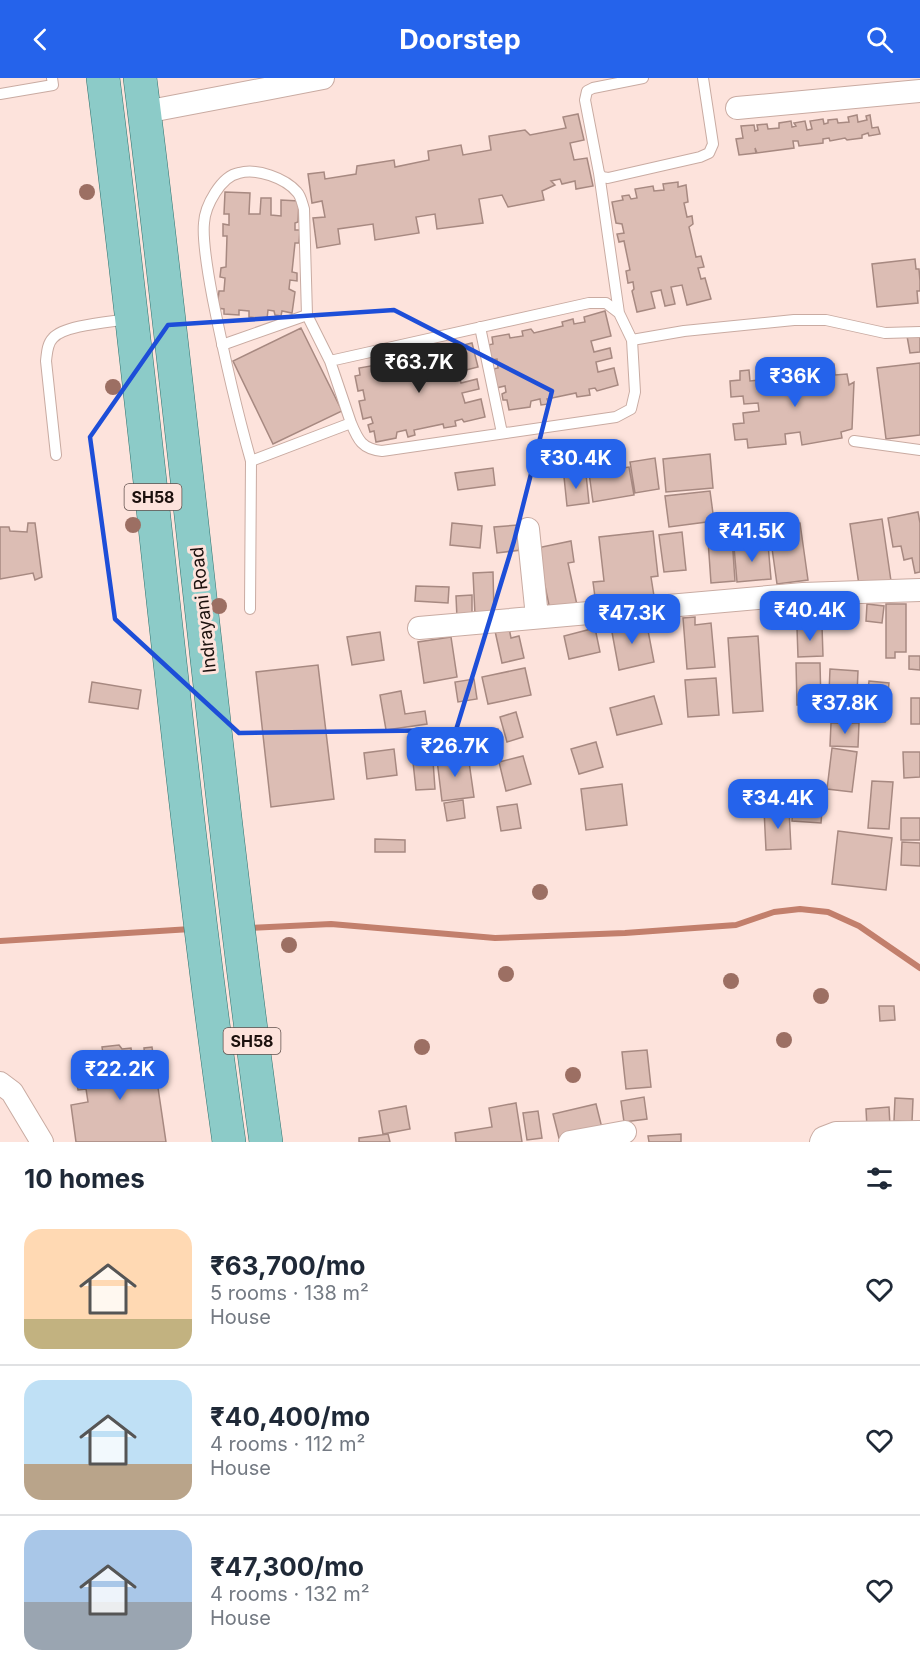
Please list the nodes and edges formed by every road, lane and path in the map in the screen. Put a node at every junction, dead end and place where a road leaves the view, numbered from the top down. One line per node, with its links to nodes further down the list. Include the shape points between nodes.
1 (52, 78): 8 (lane, via 53,85)
2 (103, 78): 14 (main road, Indrayani Road / SH58)
3 (140, 78): 10 (main road, Indrayani Road / SH58)
4 (323, 78): 10 (street)
5 (643, 78): 11 (lane, via 587,91 585,100)
6 (703, 78): 11 (lane, via 713,144 709,153 608,178)
7 (920, 91): 9 (street)
8 (0, 94)
9 (737, 108)
10 (145, 112): 36 (main road, Indrayani Road / SH58)
11 (599, 173): 12 (lane)
12 (619, 313): 15 (lane, via 606,303 589,303); 17 (lane)
13 (307, 315): 18 (lane); 18 (lane, via 304,209 300,194 288,183 268,176 237,172 210,199 204,222 209,278); 19 (lane)
14 (133, 318): 24 (lane, via 64,330 53,337 46,361); 35 (main road, Indrayani Road / SH58, via 201,929)
15 (480, 327): 19 (lane); 21 (lane)
16 (920, 332): 17 (lane, via 885,333 826,320 794,320)
17 (632, 340): 21 (lane, via 635,392 631,409 615,417)
18 (222, 345): 25 (lane)
19 (330, 361): 20 (lane)
20 (351, 423): 21 (lane, via 358,440 370,450 382,451); 25 (lane)
21 (502, 433)
22 (854, 441): 23 (lane)
23 (920, 450)
24 (56, 455)
25 (251, 461): 28 (lane)
26 (528, 529): 29 (street)
27 (920, 590): 29 (street, via 803,594)
28 (250, 609)
29 (537, 617): 30 (street)
30 (419, 628)
31 (0, 1083): 34 (street, via 12,1092)
32 (625, 1132): 37 (street)
33 (920, 1132): 38 (street, via 836,1133)
34 (42, 1142)
35 (229, 1142)
36 (266, 1142)
37 (570, 1142)
38 (821, 1142)

